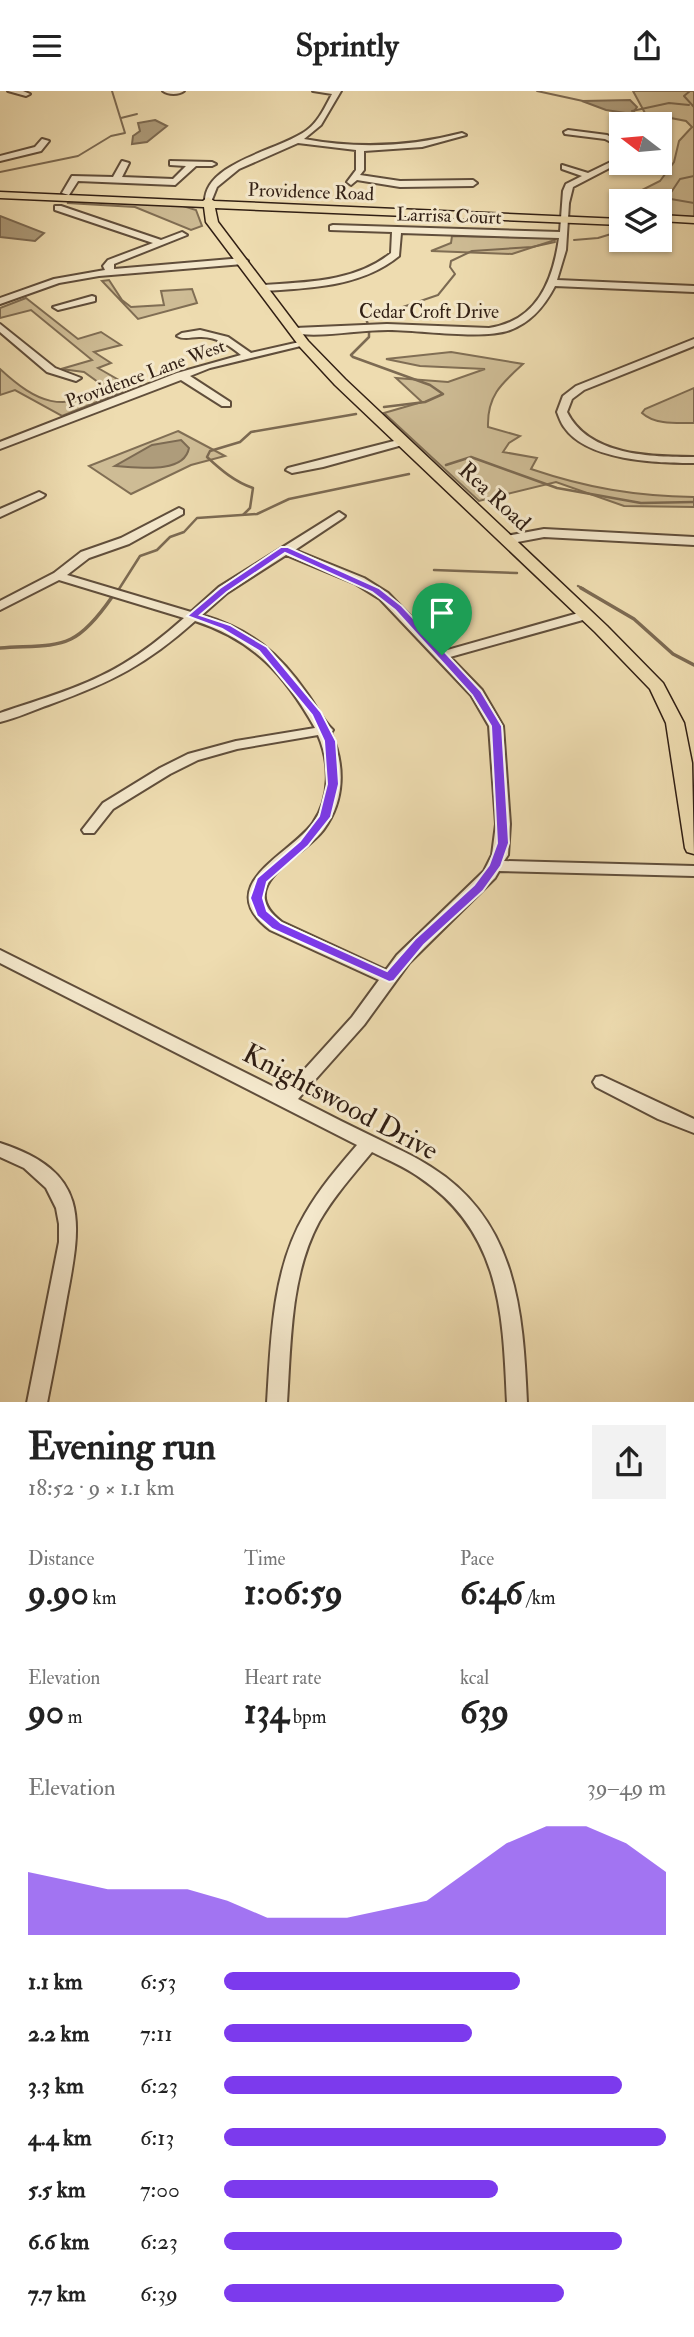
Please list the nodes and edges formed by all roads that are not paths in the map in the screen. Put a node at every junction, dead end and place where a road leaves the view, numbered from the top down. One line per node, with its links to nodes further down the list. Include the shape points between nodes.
1 (12, 91): 6 (street)
2 (180, 91): 4 (street)
3 (317, 91): 5 (street)
4 (167, 92)
5 (337, 92): 11 (street, via 315,128)
6 (26, 94)
7 (568, 132): 9 (street)
8 (462, 135): 12 (street)
9 (609, 137)
10 (45, 141): 13 (street, via 38,149)
11 (297, 141): 12 (street); 25 (street, via 227,173 213,186)
12 (360, 148): 22 (street, via 360,170 353,180)
13 (0, 159)
14 (125, 163): 21 (street)
15 (173, 163): 16 (street)
16 (193, 164): 17 (street); 21 (street, via 175,182)
17 (212, 164)
18 (609, 165): 20 (street, Cedar Croft Drive)
19 (565, 167): 20 (street)
20 (587, 175): 27 (street, Cedar Croft Drive, via 567,190)
21 (116, 180): 24 (street, via 75,178)
22 (472, 183)
23 (0, 193): 24 (main road, Providence Road)
24 (60, 199): 25 (main road, Providence Road); 35 (street)
25 (208, 202): 27 (main road, Providence Road); 36 (main road, Rea Road, via 212,222)
26 (609, 216): 27 (main road, Providence Road)
27 (566, 217): 28 (main road, Providence Road); 34 (street, Cedar Croft Drive)
28 (609, 221)
29 (672, 221): 30 (main road)
30 (694, 222)
31 (333, 228): 32 (street, Larrisa Court)
32 (397, 232): 34 (street, Larrisa Court); 40 (street, via 396,254 373,269 332,281)
33 (182, 235): 35 (street)
34 (564, 235): 39 (street, Cedar Croft Drive)
35 (162, 243): 37 (street, via 111,262)
36 (243, 261): 37 (street); 40 (main road, Rea Road)
37 (110, 271): 38 (street)
38 (51, 283): 42 (street); 44 (street)
39 (552, 283): 41 (street); 47 (street, Cedar Croft Drive, via 527,316 501,330 378,327)
40 (263, 288): 47 (main road, Rea Road)
41 (694, 289)
42 (3, 298)
43 (92, 299): 44 (street)
44 (76, 303): 45 (street)
45 (58, 307)
46 (0, 327): 53 (street, via 51,370)
47 (295, 331): 50 (main road, Rea Road)
48 (181, 336): 51 (street, via 204,333 225,338)
49 (694, 342): 57 (street, via 580,388 568,398 562,412 577,434 607,449)
50 (304, 344): 51 (street, Providence Lane West); 55 (main road, Rea Road)
51 (247, 355): 52 (street, Providence Lane West)
52 (181, 375): 54 (street); 56 (street, Providence Lane West)
53 (76, 378)
54 (226, 404)
55 (402, 442): 58 (street); 63 (main road, Rea Road)
56 (0, 446)
57 (694, 460)
58 (292, 470)
59 (39, 495): 61 (street)
60 (179, 512): 66 (street, via 125,541 85,555)
61 (0, 513)
62 (338, 516): 65 (street)
63 (506, 541): 64 (street, via 544,533); 68 (main road, Rea Road)
64 (694, 541)
65 (285, 549): 69 (street); 70 (street, via 376,590)
66 (58, 576): 67 (street); 69 (street)
67 (0, 606)
68 (586, 615): 70 (street); 73 (main road, Rea Road, via 646,673 666,701)
69 (192, 616): 71 (street, via 126,668); 72 (street, via 226,627 263,649)
70 (442, 655): 76 (street, via 477,693 496,726 503,843)
71 (0, 718)
72 (326, 730): 74 (street, via 193,757 108,806); 79 (street, via 333,771 325,817 304,843 261,881 257,903 276,926)
73 (691, 796): 75 (main road, Rea Road)
74 (89, 830)
75 (694, 848)
76 (495, 866): 77 (street); 79 (street)
77 (694, 871)
78 (0, 955): 81 (street, Knightswood Drive)
79 (389, 978): 81 (street, via 358,1021)
80 (602, 1081): 82 (street)
81 (286, 1101): 83 (street, Knightswood Drive)
82 (694, 1126)
83 (369, 1143): 86 (street, via 325,1196 297,1249 285,1295); 87 (street, Knightswood Drive, via 443,1185 493,1245 510,1298)
84 (0, 1150): 85 (street, via 27,1160 49,1177 68,1218 68,1242)
85 (37, 1402)
86 (276, 1402)
87 (517, 1402)

